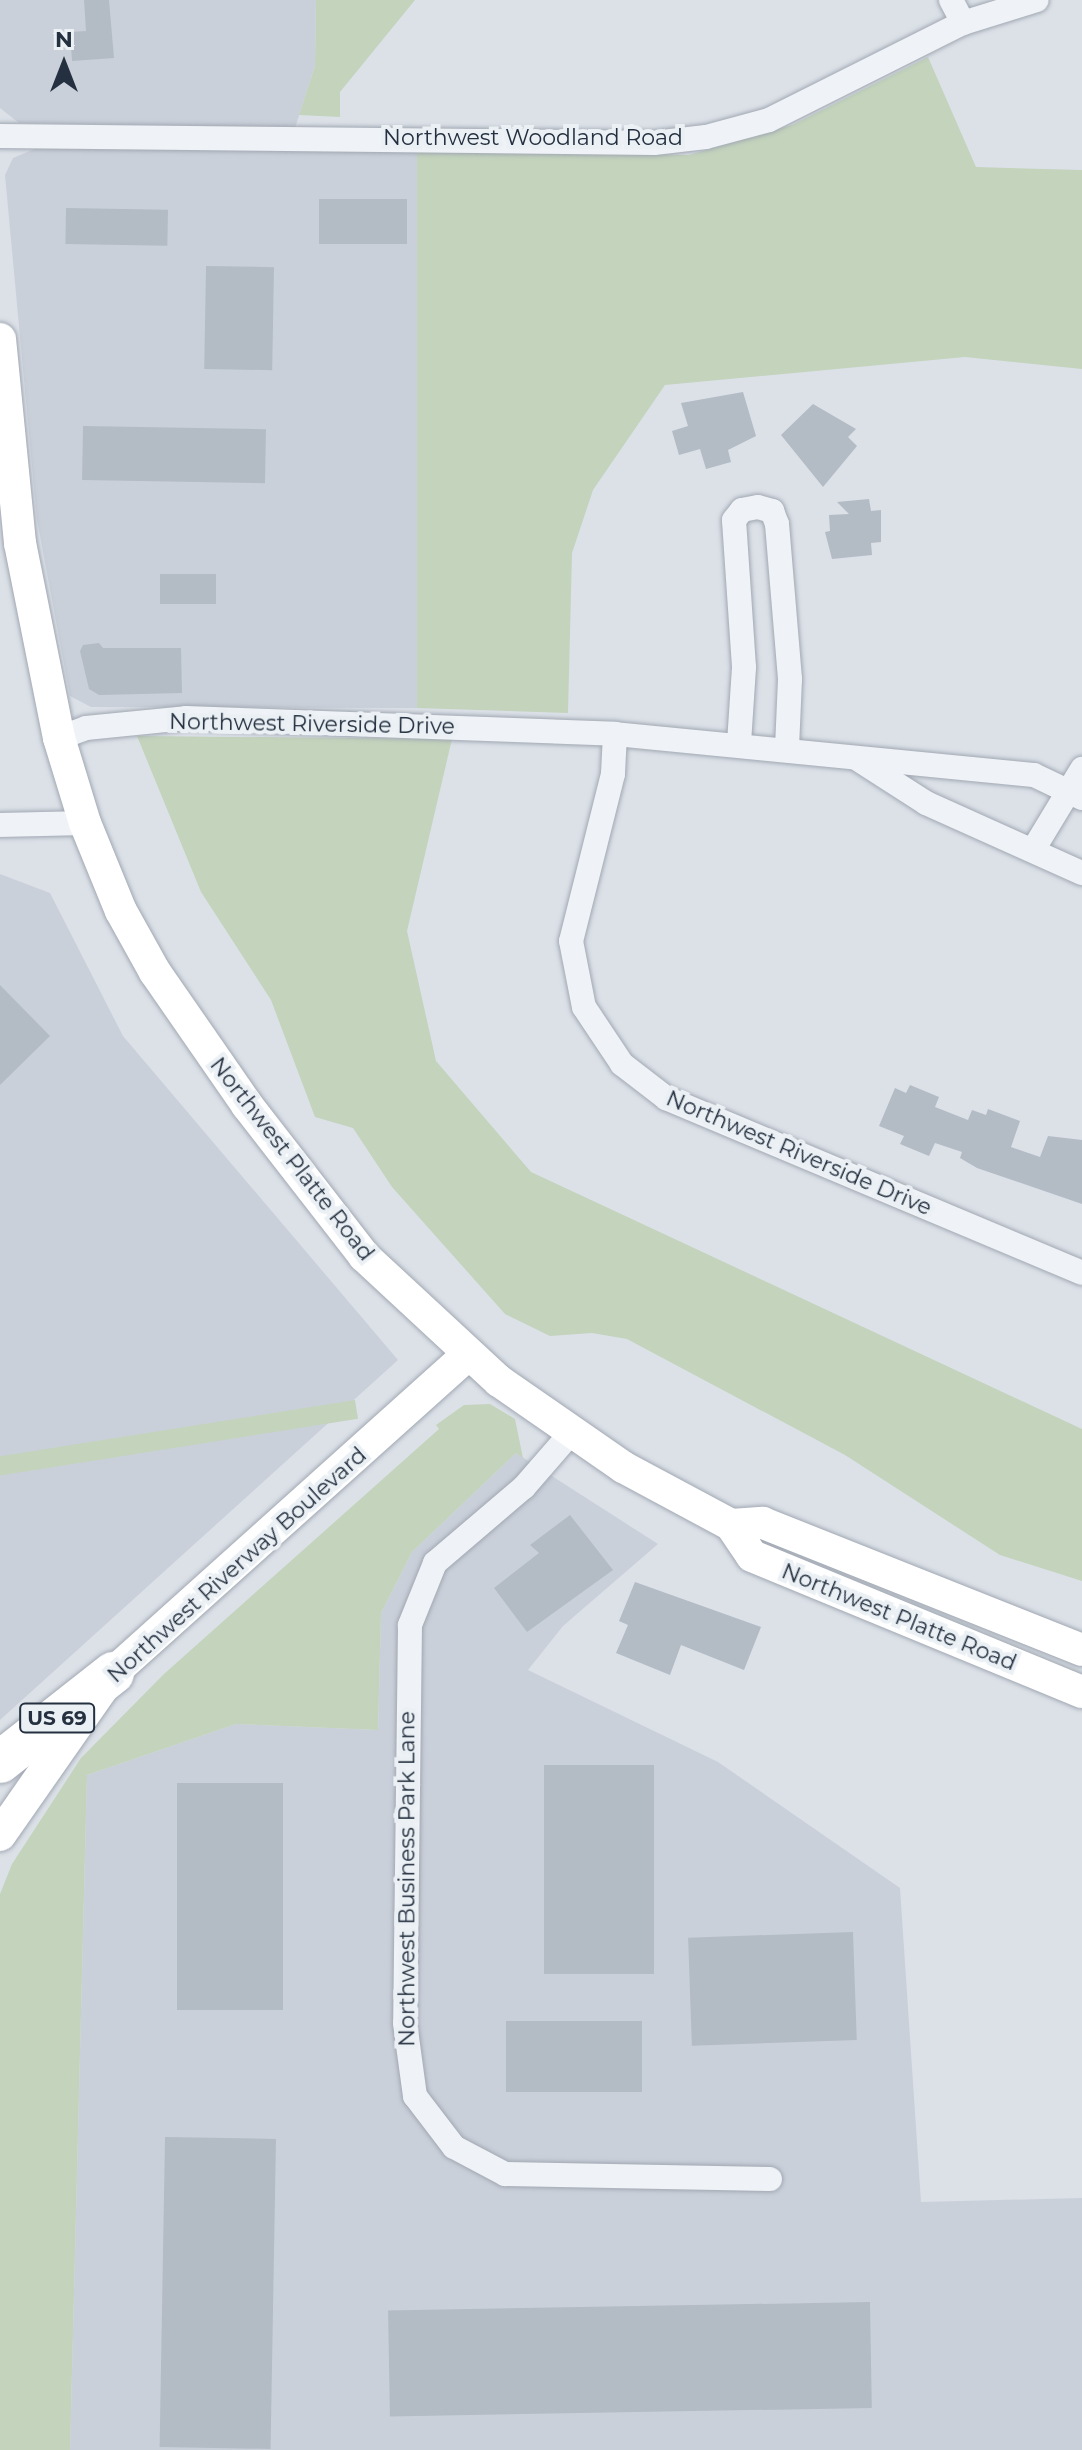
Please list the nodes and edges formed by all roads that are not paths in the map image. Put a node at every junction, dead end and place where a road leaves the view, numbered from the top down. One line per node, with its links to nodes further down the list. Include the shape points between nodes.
1 (951, 0): 3 (street)
2 (1037, 0): 3 (street, Northwest Woodland Road)
3 (963, 23): 4 (street, Northwest Woodland Road, via 769,120 706,137 654,143)
4 (0, 136)
5 (0, 339): 7 (main road, Northwest Platte Road, via 20,543)
6 (615, 734): 7 (street, Northwest Riverside Drive, via 186,718 86,728); 8 (street, Northwest Riverside Drive); 17 (street, Northwest Riverside Drive, via 613,774 571,941 584,1007 622,1064 666,1098)
7 (59, 738): 13 (main road, Northwest Platte Road)
8 (739, 743): 9 (street, Northwest Riverside Drive); 9 (street, via 744,667 734,520 742,510 758,507 772,511 777,524 790,679)
9 (787, 747): 10 (street, Northwest Riverside Drive)
10 (857, 758): 12 (street, Northwest Riverside Drive, via 1034,775); 15 (street, via 926,803)
11 (1082, 769): 12 (street)
12 (1075, 795): 15 (street)
13 (85, 823): 14 (street); 18 (main road, Northwest Platte Road, via 140,948 247,1105 364,1256)
14 (0, 825)
15 (1033, 850): 16 (street)
16 (1082, 873)
17 (1082, 1273)
18 (468, 1354): 19 (main road, Northwest Platte Road); 22 (main road, Northwest Riverway Boulevard / US 69)
19 (571, 1433): 20 (main road, Northwest Platte Road); 26 (street, Northwest Business Park Lane, via 524,1487 435,1563 410,1625 405,2023 415,2096 454,2147 505,2174)
20 (731, 1525): 21 (main road, Northwest Platte Road, via 763,1523); 23 (main road, Northwest Platte Road, via 752,1556)
21 (1082, 1650)
22 (113, 1673): 24 (highway, US 69); 25 (main road, Northwest Riverway Boulevard / US 69)
23 (1082, 1692)
24 (0, 1762)
25 (0, 1835)
26 (770, 2179)

